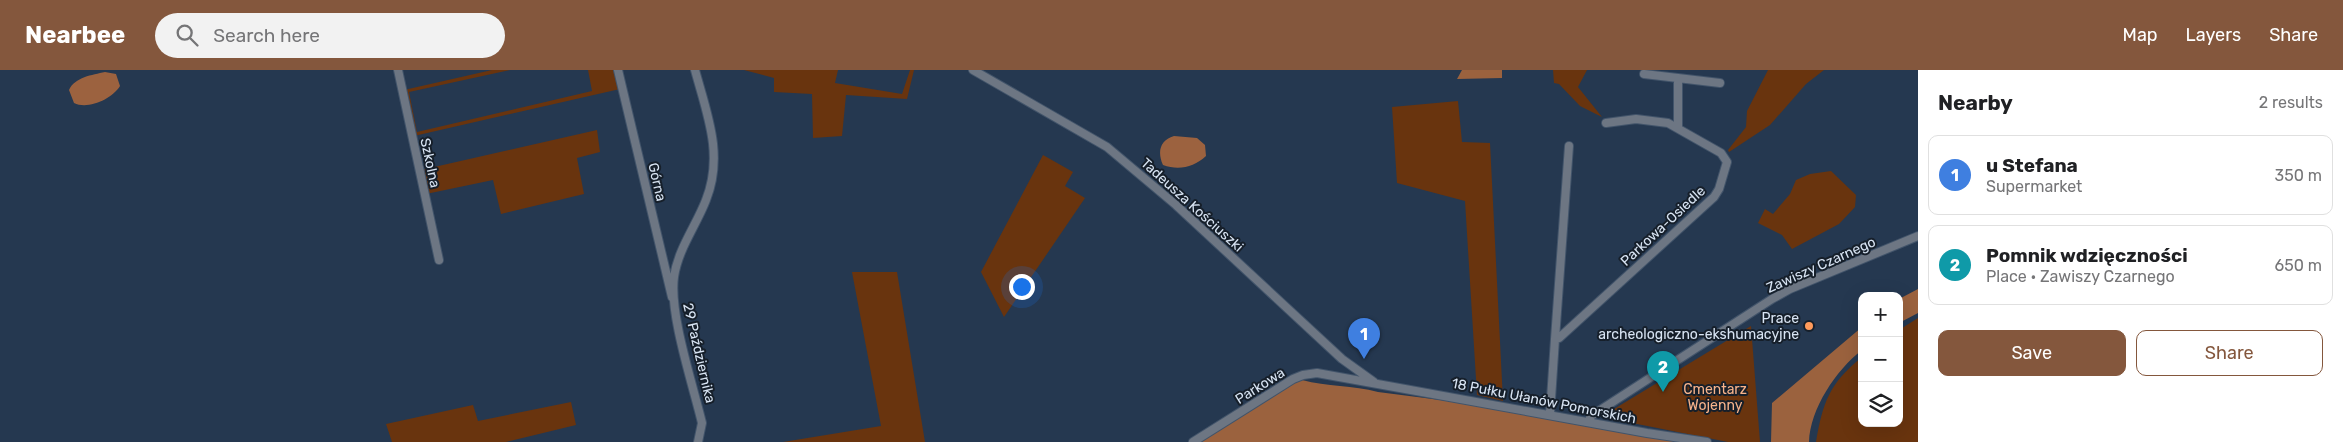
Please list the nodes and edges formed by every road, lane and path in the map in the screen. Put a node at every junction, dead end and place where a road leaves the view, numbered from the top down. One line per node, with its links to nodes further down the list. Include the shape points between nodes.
1 (398, 70): 12 (street, Szkolna)
2 (618, 70): 13 (street, Górna, via 668,289)
3 (696, 70): 13 (street, 29 Października, via 713,141 714,177 678,262)
4 (973, 70): 15 (street, Tadeusza Kościuszki, via 1107,147 1342,359)
5 (1644, 74): 6 (street)
6 (1678, 78): 7 (street); 9 (street)
7 (1720, 83)
8 (1606, 123): 9 (street, Parkowa-Osiedle, via 1646,119)
9 (1678, 127): 14 (street, Parkowa-Osiedle, via 1725,156 1727,162 1717,194 1560,338)
10 (1569, 146): 14 (street)
11 (1918, 236): 17 (street, Zawiszy Czarnego, via 1772,299 1590,416)
12 (439, 260)
13 (673, 298): 18 (street, 29 Października, via 702,423)
14 (1555, 338): 16 (street)
15 (1376, 383): 16 (street, 18 Pułku Ułanów Pomorskich); 19 (street, Parkowa, via 1333,375 1304,375)
16 (1550, 414): 17 (street, 18 Pułku Ułanów Pomorskich)
17 (1589, 421): 20 (street, 18 Pułku Ułanów Pomorskich)
18 (698, 442)
19 (1194, 442)
20 (1708, 442)

